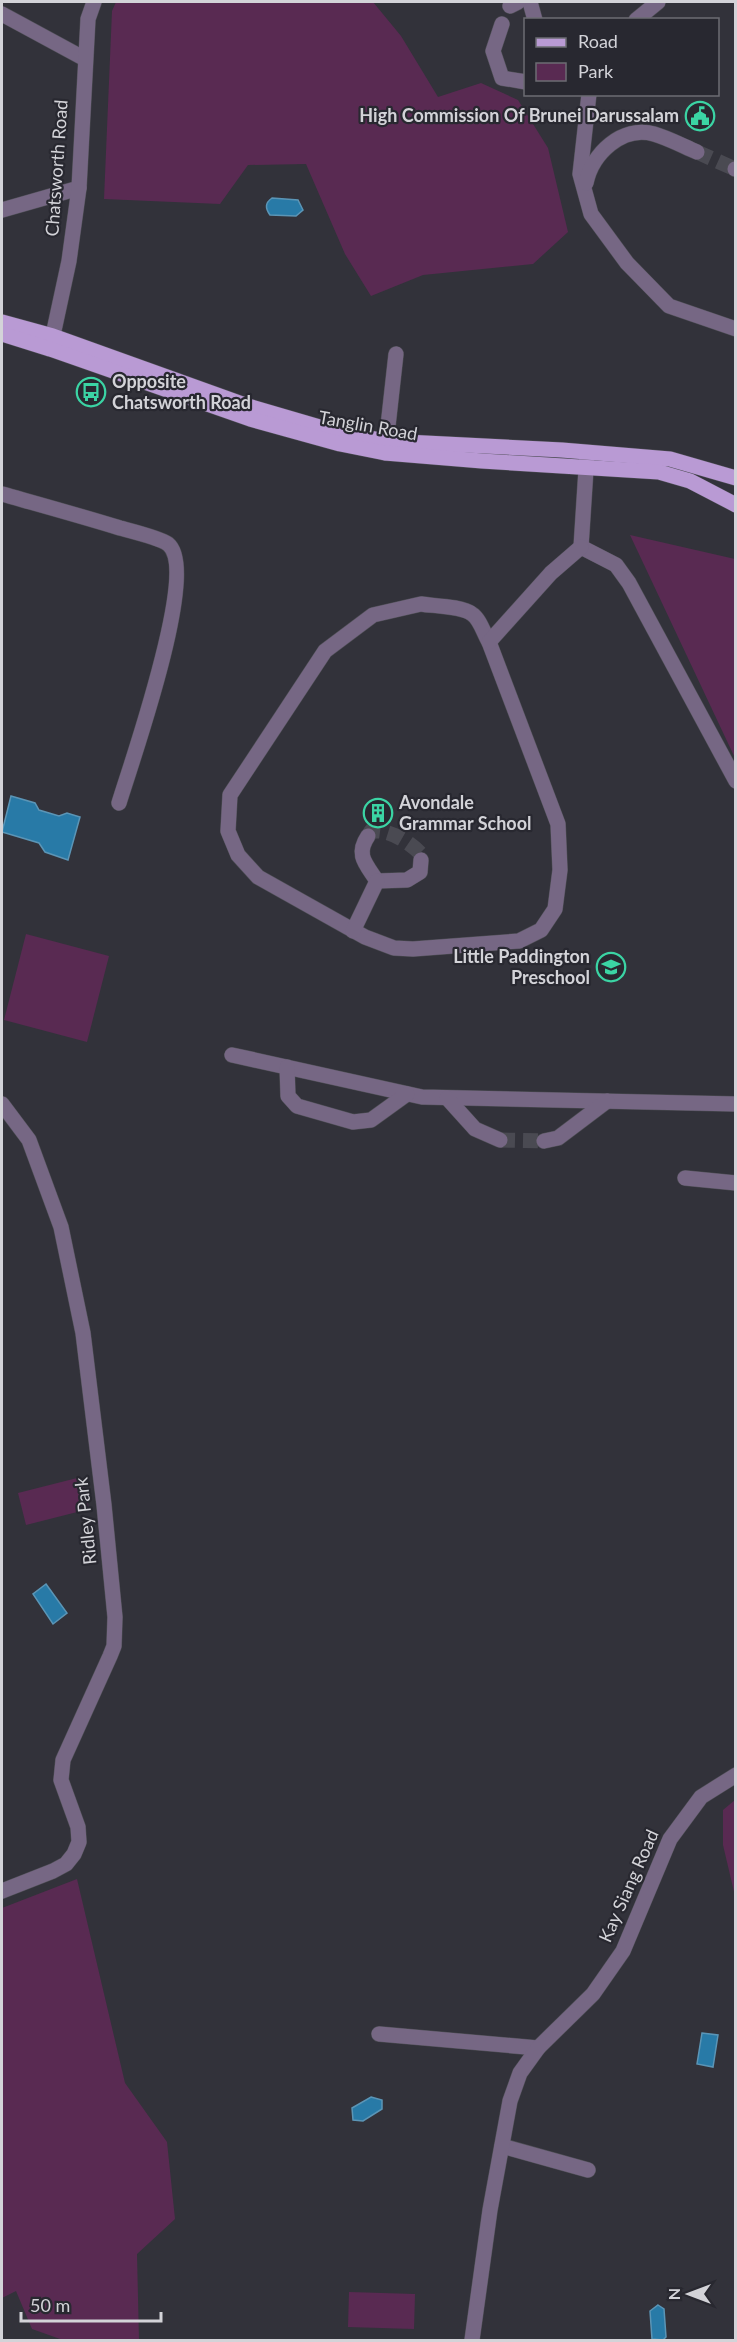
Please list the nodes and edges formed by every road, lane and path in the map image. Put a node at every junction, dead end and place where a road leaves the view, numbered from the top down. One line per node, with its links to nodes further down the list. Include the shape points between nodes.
1 (94, 2): 8 (street, Chatsworth Road, via 88,19)
2 (530, 2): 5 (street)
3 (658, 2): 6 (street)
4 (2, 14): 8 (street)
5 (534, 18)
6 (638, 18)
7 (502, 24): 9 (street, via 493,51 502,78)
8 (85, 59): 12 (street, Chatsworth Road)
9 (524, 82)
10 (588, 96): 13 (street, via 580,174)
11 (697, 152): 13 (street, via 652,133 627,134 604,148 588,171)
12 (79, 188): 14 (street); 18 (street, Chatsworth Road)
13 (584, 189): 16 (street, via 591,214 627,264 669,306)
14 (2, 210)
15 (2, 322): 18 (main road, Tanglin Road)
16 (735, 329)
17 (2, 334): 18 (main road, Tanglin Road)
18 (52, 342): 20 (main road, Tanglin Road, via 250,419 340,444)
19 (396, 354): 20 (street)
20 (386, 447): 21 (main road, Tanglin Road, via 544,465)
21 (586, 459): 22 (main road, Tanglin Road, via 670,459); 24 (main road, Tanglin Road, via 673,474); 25 (street)
22 (735, 478)
23 (2, 494): 28 (street, via 137,532 168,544 175,556 178,570 170,634)
24 (735, 502)
25 (581, 547): 26 (street, via 551,573); 27 (street, via 616,565 629,583)
26 (489, 642): 32 (street, via 558,824 560,870 555,909 541,930 519,941 404,949); 32 (street, via 477,619 464,610 421,604 373,615 325,651 230,795 228,831 238,855 258,877)
27 (735, 781)
28 (119, 803)
29 (368, 836): 31 (street, via 362,845 362,859)
30 (421, 860): 31 (street, via 420,872 407,880)
31 (377, 881): 32 (street)
32 (353, 931)
33 (232, 1055): 34 (street)
34 (287, 1067): 35 (street); 35 (street, via 288,1096 297,1106 353,1122 371,1120)
35 (407, 1094): 36 (street)
36 (447, 1098): 37 (street); 40 (street, via 474,1129)
37 (607, 1101): 39 (street); 41 (street, via 558,1138)
38 (2, 1104): 45 (street, Ridley Park, via 29,1140 61,1227 82,1333 115,1617 111,1656 63,1760 61,1780 78,1827 79,1842 66,1864)
39 (735, 1104)
40 (500, 1140)
41 (544, 1141)
42 (685, 1178): 43 (street)
43 (735, 1183)
44 (735, 1775): 47 (street, Kay Siang Road, via 701,1797 670,1839 623,1951 593,1994)
45 (2, 1891)
46 (379, 2034): 47 (street)
47 (538, 2048): 48 (street, Kay Siang Road, via 520,2073 510,2101)
48 (502, 2146): 49 (street); 50 (street, Kay Siang Road)
49 (588, 2170)
50 (472, 2340)

